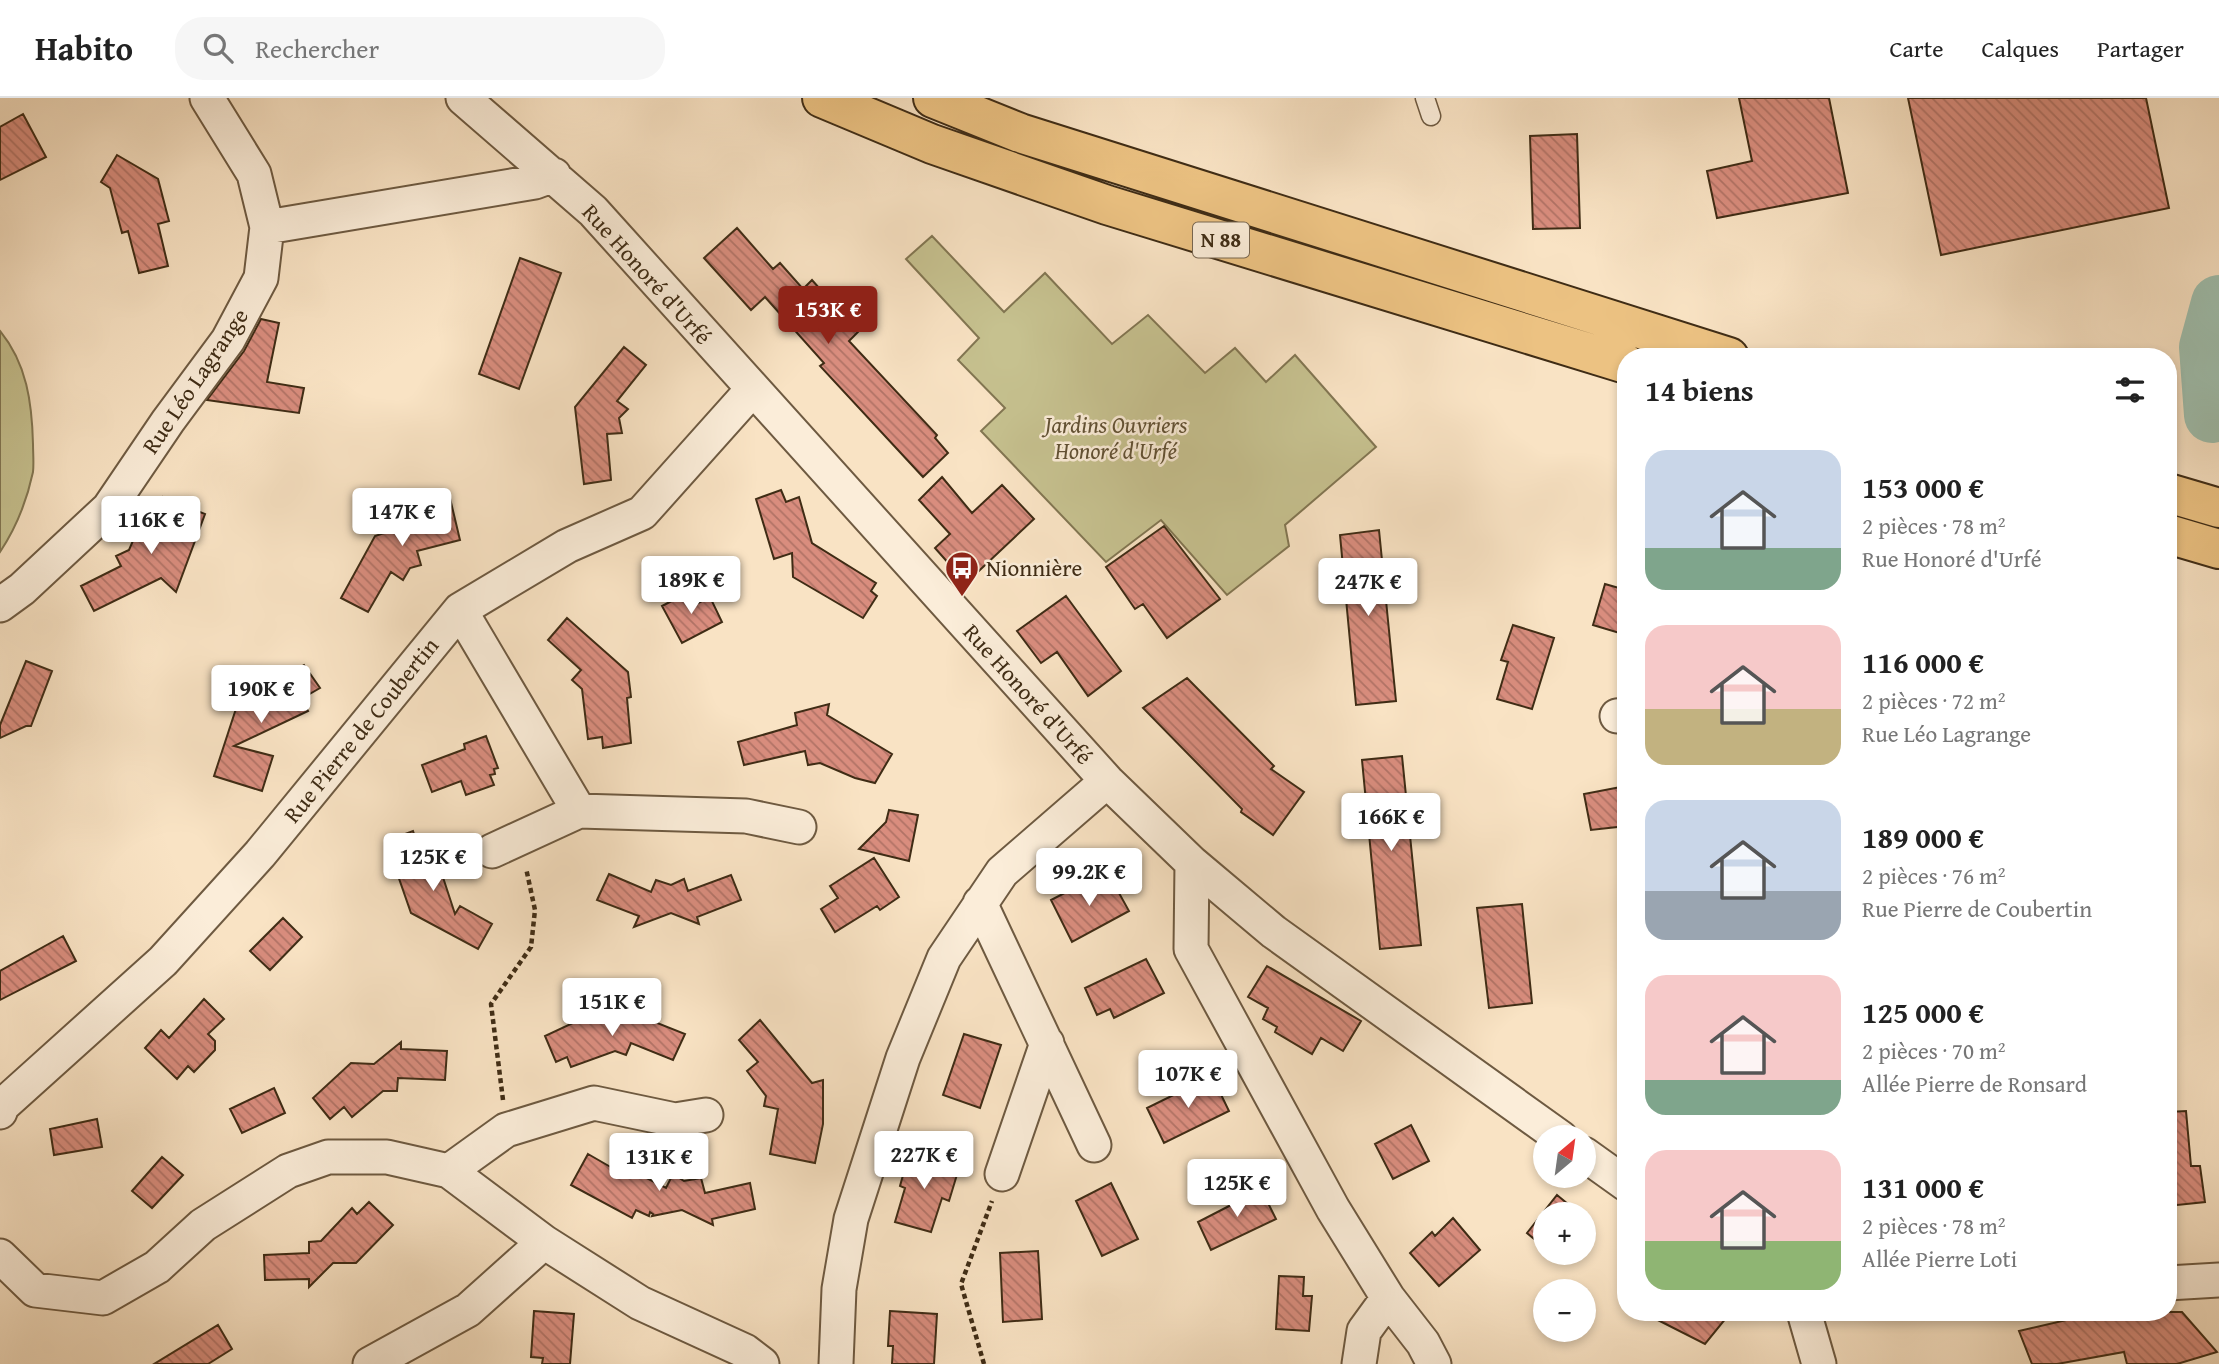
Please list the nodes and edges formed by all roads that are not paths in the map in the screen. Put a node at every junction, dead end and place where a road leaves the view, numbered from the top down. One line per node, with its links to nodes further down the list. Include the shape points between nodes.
1 (206, 98): 8 (street, Rue Léo Lagrange, via 254,174)
2 (463, 98): 7 (street, Rue Honoré d'Urfé)
3 (822, 98): 10 (highway, N 88, via 932,144 1107,205)
4 (933, 98): 9 (highway, N 88, via 1020,134)
5 (1425, 98): 6 (lane)
6 (1431, 116)
7 (554, 175): 8 (street, via 535,182); 11 (street, Rue Honoré d'Urfé, via 593,211)
8 (267, 227): 16 (street, Rue Léo Lagrange, via 261,278 228,340 109,508)
9 (1701, 348)
10 (1617, 361)
11 (752, 390): 17 (street, Rue Pierre de Coubertin, via 642,513 567,546); 18 (street, Rue Honoré d'Urfé)
12 (2177, 496): 13 (highway)
13 (2219, 508)
14 (2177, 537): 15 (highway)
15 (2219, 549)
16 (0, 605)
17 (460, 610): 19 (street); 25 (street, Rue Pierre de Coubertin, via 260,854 172,951)
18 (1107, 781): 22 (street, Rue Honoré d'Urfé); 23 (street, via 1002,872)
19 (579, 810): 20 (street, via 746,816); 21 (street)
20 (799, 827)
21 (506, 846)
22 (1192, 863): 27 (street, Rue Honoré d'Urfé, via 1274,932); 37 (street, via 1191,949 1332,1209)
23 (980, 903): 24 (street); 41 (street, via 944,958 870,1154 851,1219 839,1289)
24 (1047, 1043): 28 (street); 31 (street)
25 (0, 1112)
26 (706, 1115): 30 (street, via 675,1120 594,1103 506,1130)
27 (1544, 1125)
28 (1094, 1145)
29 (1596, 1163): 32 (street)
30 (449, 1171): 33 (street); 34 (street, via 387,1157 328,1157 288,1171 203,1225 157,1267 103,1298 35,1290)
31 (1002, 1174)
32 (1617, 1178)
33 (544, 1242): 39 (street, via 468,1310); 40 (street, via 640,1303 745,1351)
34 (0, 1256)
35 (2219, 1280): 36 (street)
36 (2177, 1282)
37 (1388, 1298): 42 (street, via 1364,1331); 43 (street)
38 (1807, 1321): 44 (street)
39 (370, 1364)
40 (762, 1364)
41 (836, 1364)
42 (1359, 1364)
43 (1434, 1364)
44 (1819, 1364)

